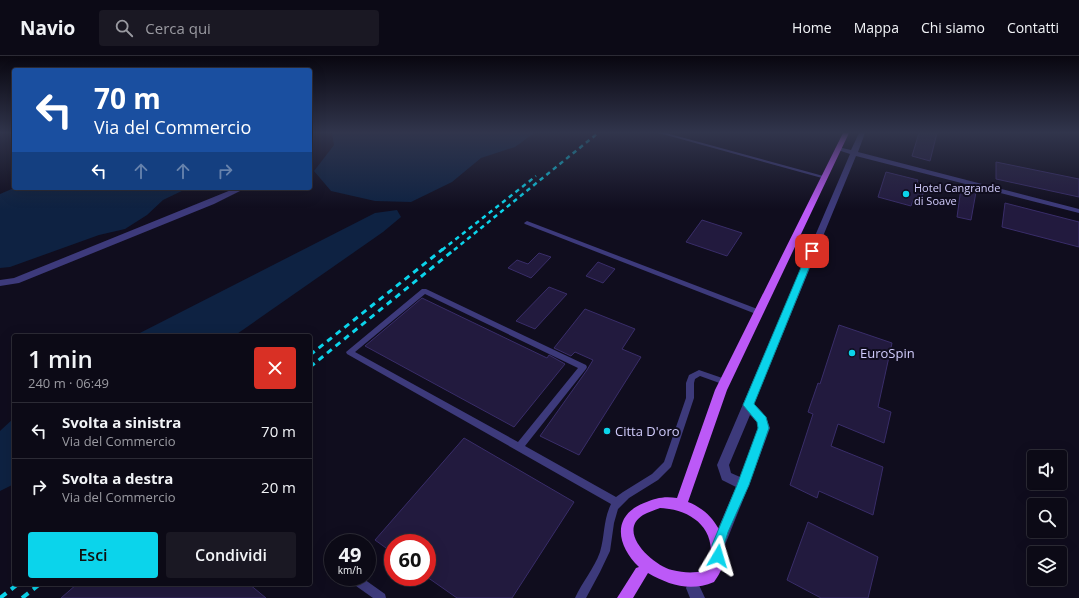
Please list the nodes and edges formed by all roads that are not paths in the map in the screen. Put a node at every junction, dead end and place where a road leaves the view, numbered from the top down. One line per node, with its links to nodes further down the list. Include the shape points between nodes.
1 (755, 158): 5 (lane)
2 (833, 158): 5 (main road)
3 (851, 158): 12 (street)
4 (874, 158): 7 (street)
5 (824, 177): 10 (main road)
6 (238, 190): 9 (street, via 16,281)
7 (1079, 211)
8 (526, 223): 10 (lane)
9 (0, 283)
10 (758, 312): 11 (main road)
11 (725, 382): 15 (lane, via 699,373 692,378 690,398 668,464 662,472); 16 (main road)
12 (748, 405): 14 (street, via 762,420 764,428); 14 (street, via 723,465 726,476)
13 (519, 447): 13 (lane, via 397,379 350,352 424,291 583,367); 15 (lane)
14 (743, 485): 17 (street)
15 (618, 503): 22 (lane, via 609,519 604,552)
16 (681, 504): 17 (main road, via 705,520); 18 (main road, via 651,504 635,515 630,523 627,532 629,553)
17 (718, 545): 20 (main road, via 716,566 711,576)
18 (642, 573): 20 (main road, via 650,580 666,587); 23 (main road)
19 (365, 586): 21 (lane)
20 (695, 593)
21 (381, 598)
22 (580, 598)
23 (624, 598)

